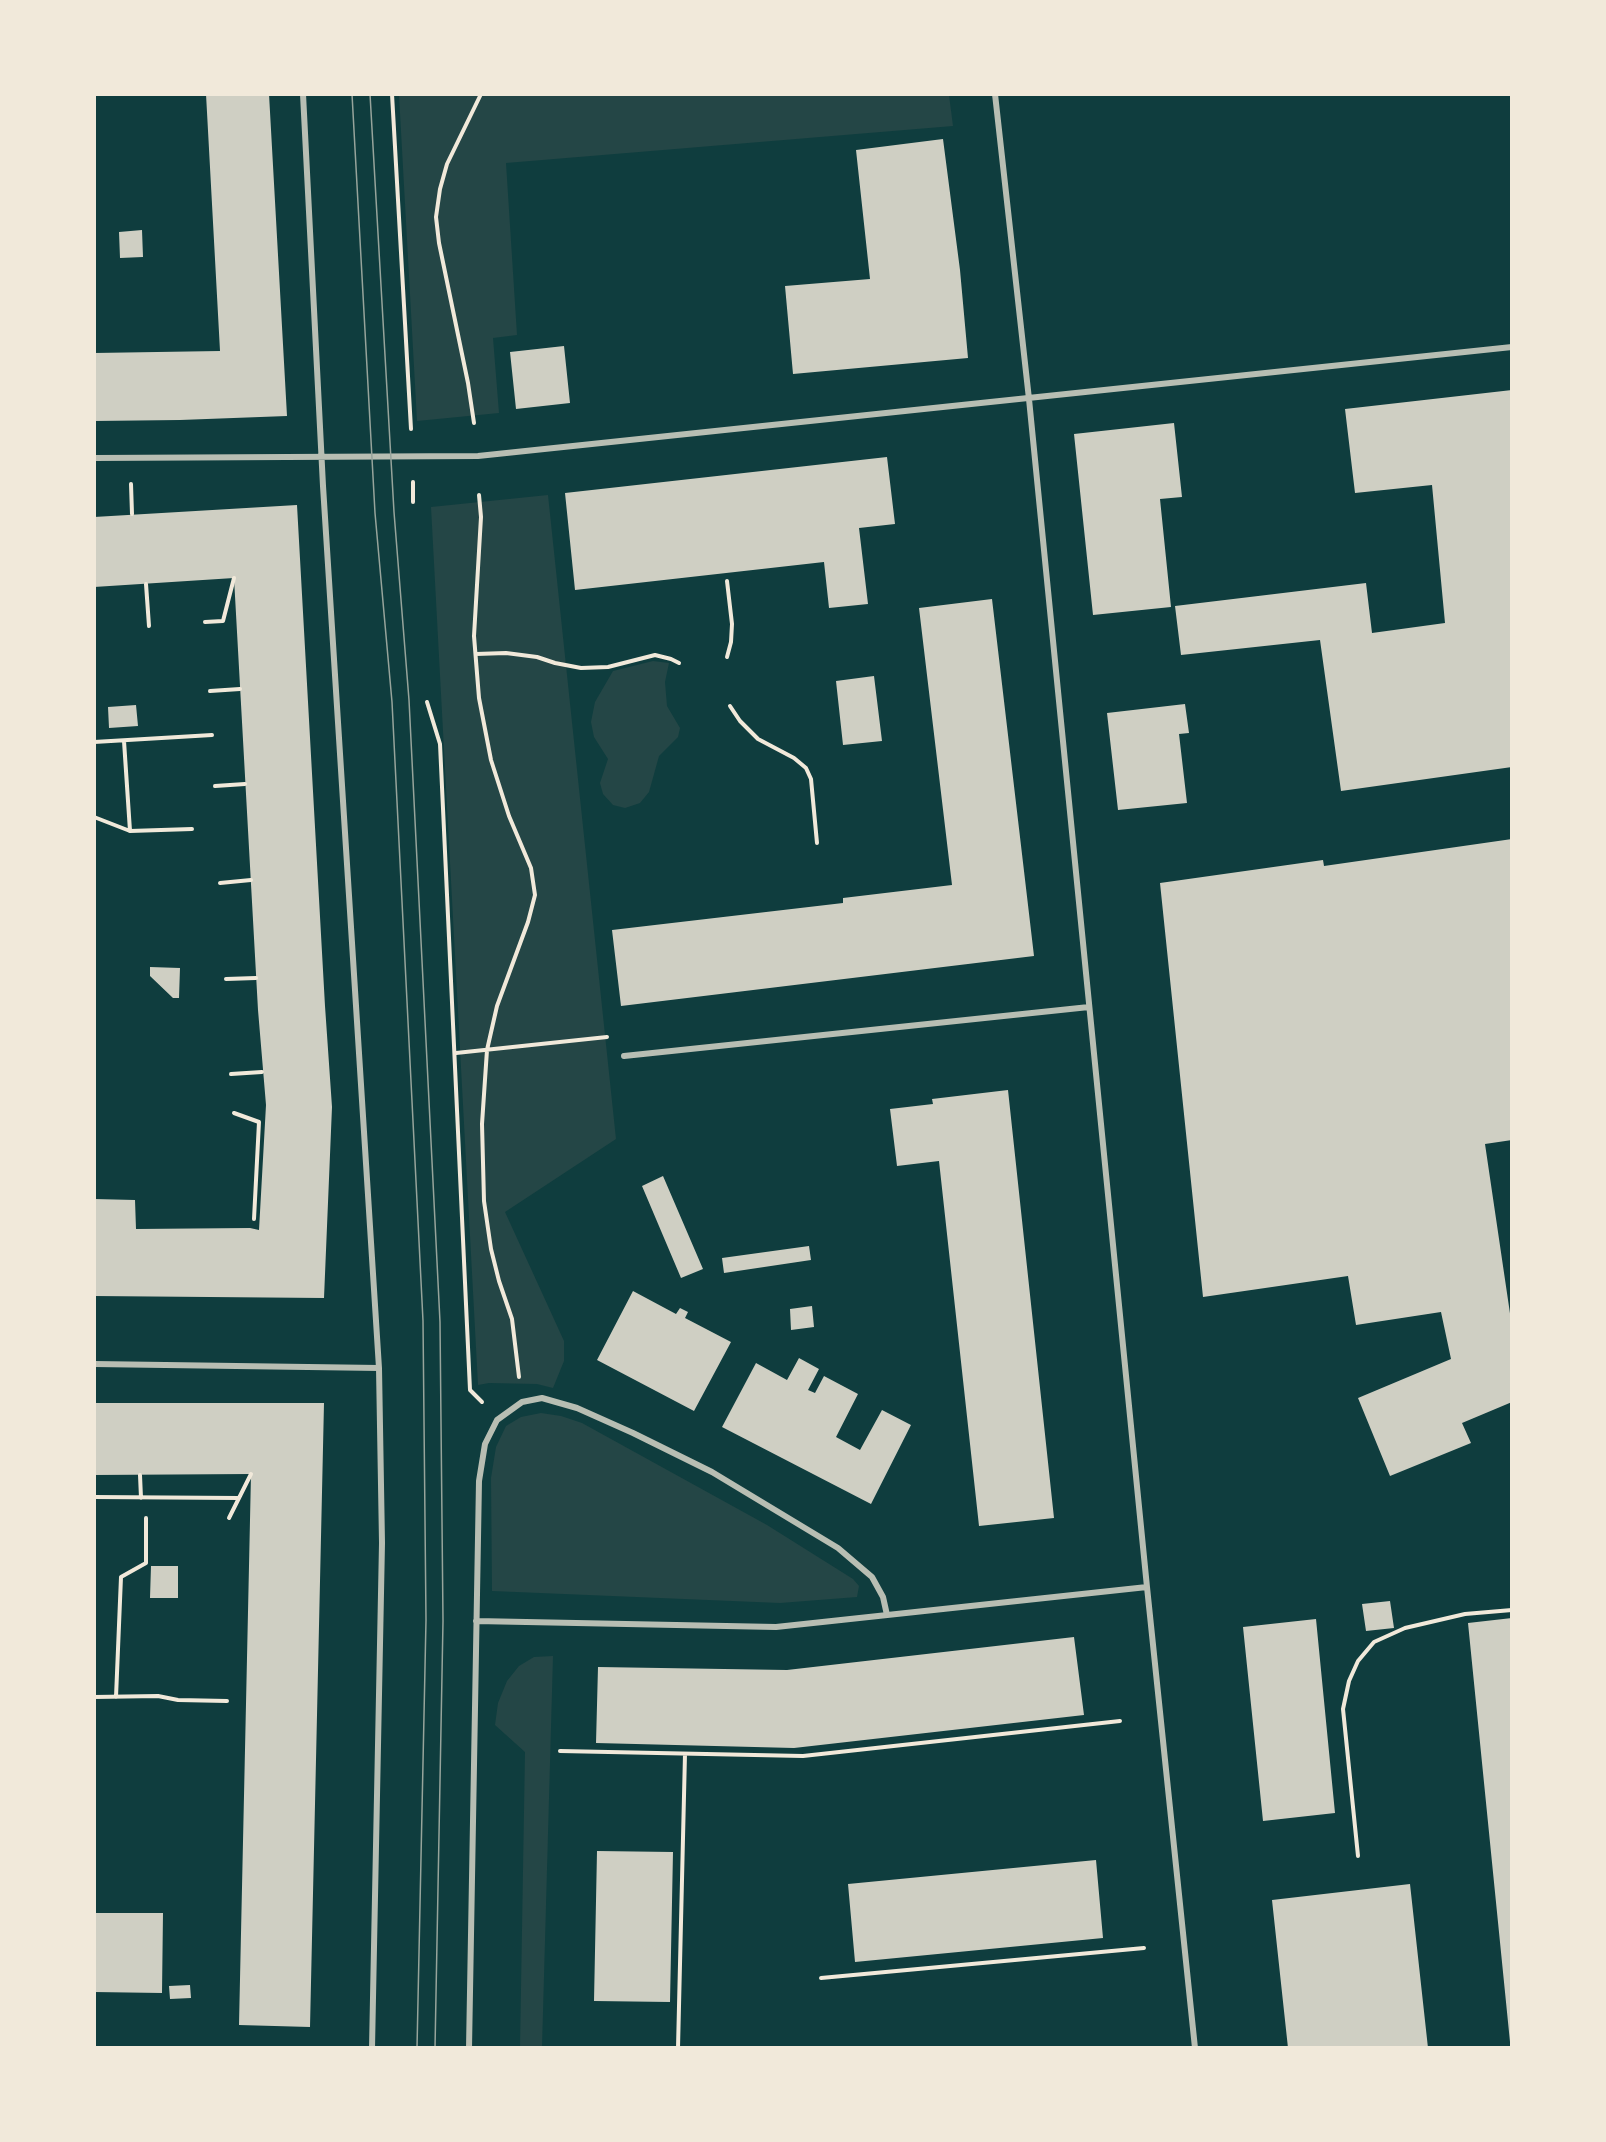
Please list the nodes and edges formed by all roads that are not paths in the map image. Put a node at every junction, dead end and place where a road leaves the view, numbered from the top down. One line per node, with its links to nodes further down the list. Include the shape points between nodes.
1 (303, 94): 5 (street)
2 (995, 94): 4 (street)
3 (1512, 347): 4 (street)
4 (1029, 399): 5 (street, via 478,456); 7 (street)
5 (321, 457): 6 (street); 10 (street)
6 (94, 458)
7 (1089, 1007): 8 (street); 11 (street)
8 (624, 1056)
9 (94, 1364): 10 (street)
10 (379, 1368): 14 (street, via 382,1544)
11 (1147, 1587): 12 (street); 16 (street)
12 (887, 1615): 13 (street, via 776,1627); 13 (street, via 872,1577 838,1548 733,1484 633,1433 577,1408 542,1398 522,1402 497,1420 485,1444 479,1481)
13 (476, 1621): 15 (street)
14 (372, 2048)
15 (468, 2048)
16 (1195, 2048)

